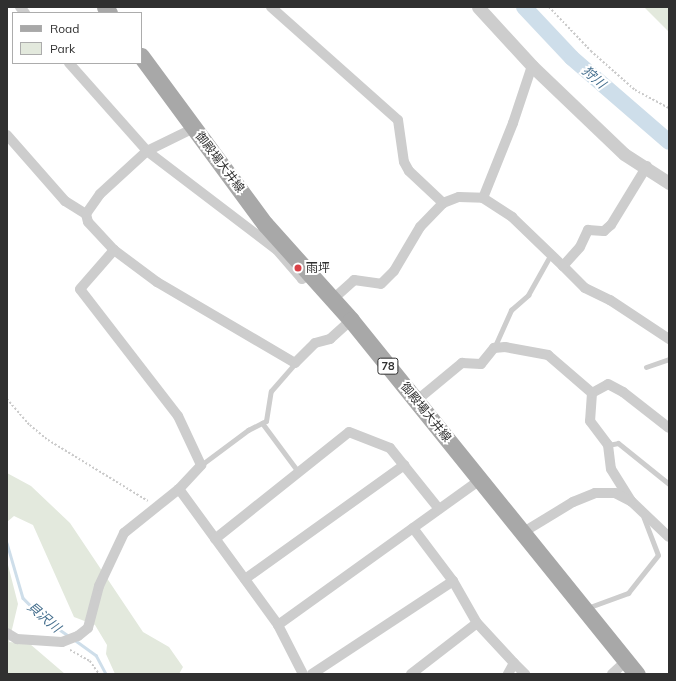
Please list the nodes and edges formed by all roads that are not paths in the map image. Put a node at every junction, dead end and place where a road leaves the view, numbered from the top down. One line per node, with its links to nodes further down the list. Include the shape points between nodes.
1 (271, 7): 12 (street, via 398,120 404,162 409,171)
2 (478, 7): 5 (street)
3 (142, 57): 6 (main road, 御殿場大井線 / 78)
4 (70, 64): 8 (street)
5 (532, 66): 9 (street, via 624,154); 11 (street, via 514,123)
6 (194, 128): 8 (street); 17 (main road, 御殿場大井線 / 78, via 265,224)
7 (7, 135): 13 (street, via 64,201)
8 (147, 151): 13 (street, via 100,194); 17 (street, via 277,250 302,279)
9 (646, 166): 10 (street); 16 (street, via 612,225 604,230 588,230 580,247)
10 (669, 183)
11 (483, 198): 12 (street, via 459,197); 15 (street, via 512,217)
12 (443, 203): 18 (street, via 420,227 394,272 381,284 354,280)
13 (86, 214): 14 (street, via 88,222)
14 (114, 250): 23 (street, via 158,282); 30 (street, via 80,289 178,416)
15 (551, 253): 16 (street); 21 (lane, via 528,295 511,310)
16 (564, 266): 20 (street, via 585,288 610,300)
17 (310, 274): 18 (main road, 御殿場大井線 / 78)
18 (332, 300): 19 (main road, 御殿場大井線 / 78)
19 (351, 320): 23 (street, via 330,339 315,343); 26 (main road, 御殿場大井線 / 78)
20 (669, 339)
21 (494, 348): 25 (street, via 505,347 548,355); 26 (street, via 481,364 462,363)
22 (669, 359): 24 (lane)
23 (294, 363): 27 (lane, via 271,391 266,421)
24 (646, 367)
25 (592, 393): 28 (street, via 608,384); 29 (street, via 590,421)
26 (416, 401): 33 (main road, 御殿場大井線 / 78)
27 (262, 423): 30 (lane, via 248,430); 32 (lane)
28 (669, 428)
29 (608, 445): 34 (lane, via 618,443); 36 (street, via 611,469)
30 (201, 465): 35 (street)
31 (404, 465): 32 (street, via 390,448 349,432); 37 (street); 43 (street)
32 (299, 473): 42 (street)
33 (481, 480): 37 (street); 40 (main road, 御殿場大井線 / 78)
34 (669, 484)
35 (179, 489): 42 (street); 48 (street, via 124,534 99,586 88,628 64,642 17,640)
36 (632, 501): 38 (street); 40 (street, via 615,493 595,493 573,502)
37 (439, 509): 39 (street)
38 (641, 510): 41 (street); 45 (lane, via 658,556 628,593)
39 (413, 528): 44 (street); 47 (street)
40 (522, 533): 45 (main road, 御殿場大井線 / 78)
41 (669, 537)
42 (215, 539): 43 (street)
43 (245, 579): 47 (street)
44 (453, 581): 46 (street); 52 (street)
45 (584, 609): 50 (main road, 御殿場大井線 / 78)
46 (477, 623): 49 (street); 53 (street)
47 (278, 625): 51 (street)
48 (7, 632)
49 (514, 663): 54 (street); 55 (street)
50 (632, 668): 56 (street)
51 (303, 674)
52 (312, 674)
53 (411, 674)
54 (508, 674)
55 (525, 674)
56 (612, 674)

